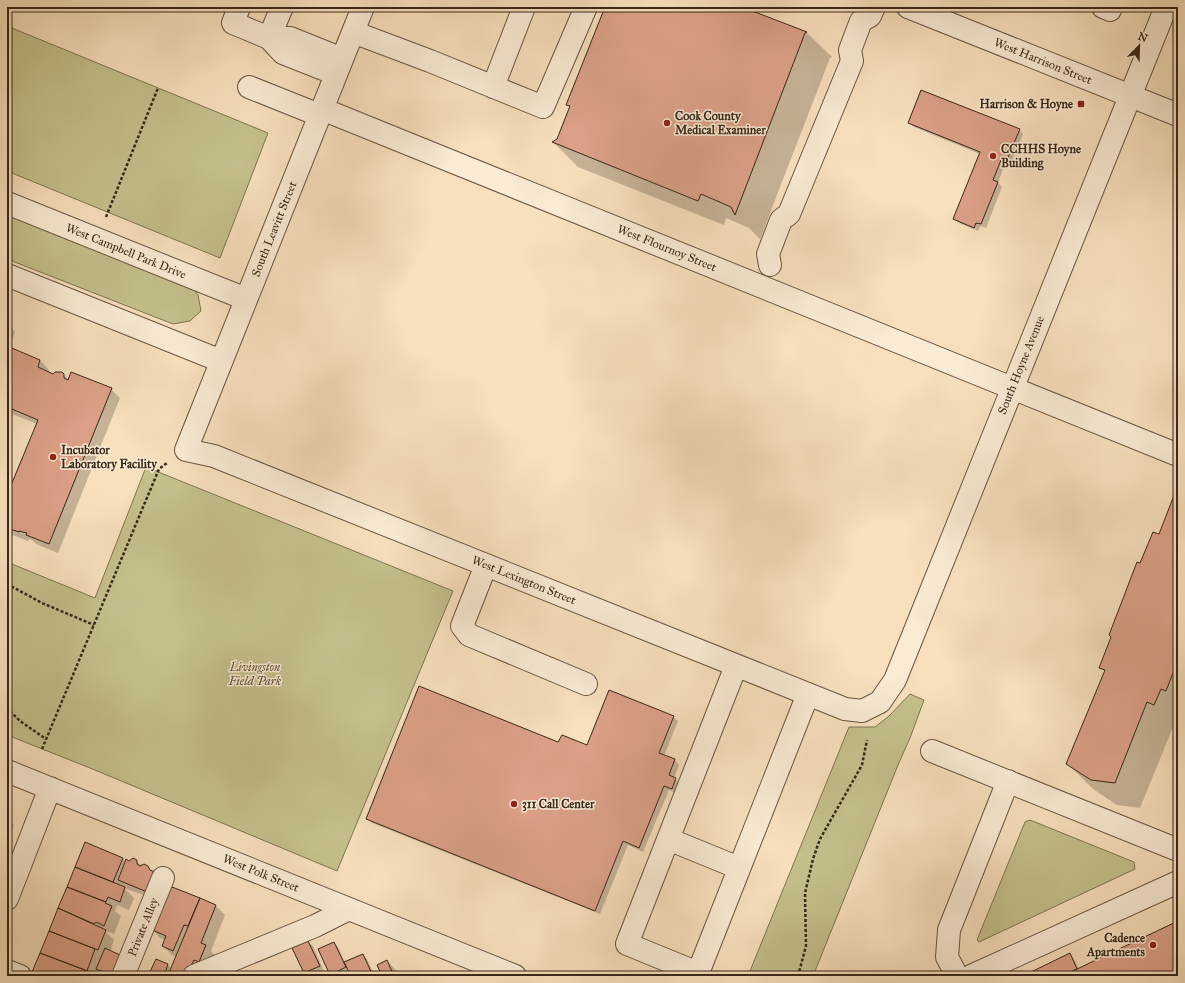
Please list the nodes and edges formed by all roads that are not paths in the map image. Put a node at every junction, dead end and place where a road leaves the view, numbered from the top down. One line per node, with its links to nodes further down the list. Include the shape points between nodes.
1 (282, 7): 10 (street)
2 (362, 7): 9 (street, South Leavitt Street)
3 (524, 7): 13 (street)
4 (586, 7): 13 (street, via 543,107)
5 (908, 7): 14 (street, West Harrison Street)
6 (1166, 7): 14 (street, South Hoyne Avenue)
7 (872, 12): 19 (street, via 861,21 850,50 852,61 789,214 781,220 768,254 770,265)
8 (236, 15): 10 (street)
9 (353, 32): 11 (street, South Leavitt Street); 13 (street)
10 (269, 38): 11 (street, via 290,38)
11 (339, 66): 15 (street, South Leavitt Street)
12 (249, 87): 15 (street, West Flournoy Street)
13 (493, 87)
14 (1130, 96): 16 (street, West Harrison Street); 22 (street, South Hoyne Avenue)
15 (320, 112): 19 (street, West Flournoy Street); 20 (street, South Leavitt Street)
16 (1178, 115)
17 (7, 203): 20 (street, West Campbell Park Drive)
18 (7, 275): 21 (street)
19 (762, 287): 22 (street, West Flournoy Street)
20 (246, 298): 21 (street, South Leavitt Street)
21 (221, 361): 23 (street, South Leavitt Street)
22 (1012, 388): 24 (street, West Flournoy Street); 29 (street, South Hoyne Avenue, via 894,680 880,702)
23 (186, 450): 25 (street, West Lexington Street, via 214,456)
24 (1178, 455)
25 (486, 565): 26 (street, West Lexington Street); 27 (street, via 462,626 469,635)
26 (736, 666): 28 (street, West Lexington Street); 34 (street)
27 (586, 684)
28 (808, 694): 29 (street, West Lexington Street, via 845,709); 36 (street)
29 (862, 711)
30 (932, 751): 32 (street)
31 (7, 770): 33 (street, West Polk Street)
32 (1008, 781): 35 (street); 46 (street, via 949,930 947,957)
33 (50, 788): 39 (street); 40 (street, West Polk Street)
34 (668, 839): 36 (street); 36 (street, via 626,944 698,973)
35 (1178, 850)
36 (739, 868)
37 (163, 878): 43 (street, Private Alley)
38 (1178, 882): 47 (street)
39 (7, 899)
40 (349, 909): 44 (street, via 315,926); 45 (street, West Polk Street)
41 (7, 971): 42 (street)
42 (20, 976)
43 (123, 976)
44 (194, 976)
45 (515, 976)
46 (957, 976)
47 (971, 976)

